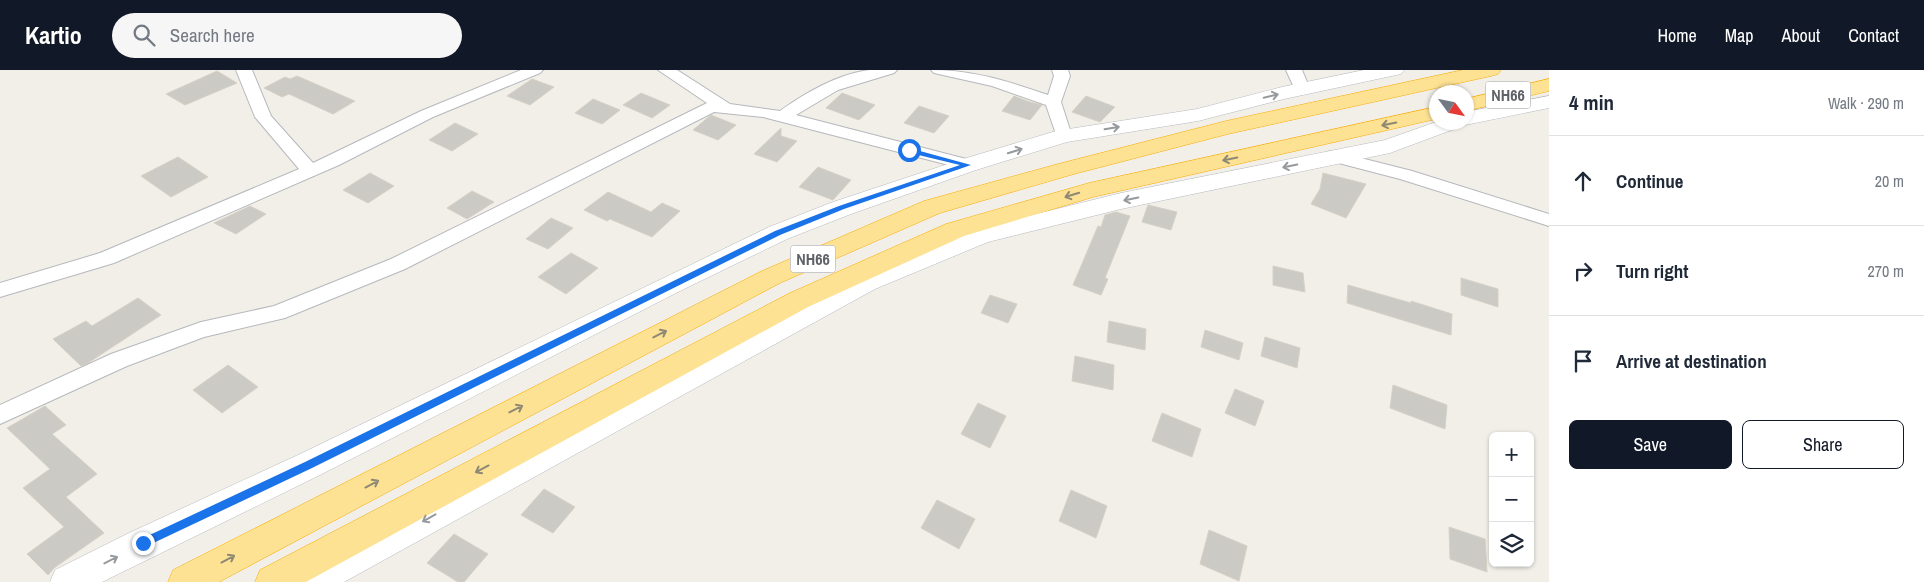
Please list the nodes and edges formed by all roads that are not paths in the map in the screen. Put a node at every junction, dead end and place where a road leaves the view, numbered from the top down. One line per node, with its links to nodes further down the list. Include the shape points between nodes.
1 (244, 70): 22 (street, via 262,117)
2 (535, 70): 22 (street, via 427,114)
3 (666, 70): 14 (street)
4 (889, 70): 16 (street, via 856,77 830,88 800,103)
5 (939, 70): 11 (street, via 996,82)
6 (1060, 70): 11 (street, via 1062,76)
7 (1394, 70): 9 (street)
8 (1491, 70): 27 (highway, NH66, one-way to 8, via 771,277 932,207 1226,128)
9 (1298, 80): 19 (street, one-way to 9, via 1198,115)
10 (1549, 85): 13 (highway, NH66)
11 (1052, 102): 19 (street)
12 (1549, 102): 17 (street)
13 (1474, 103)
14 (725, 108): 16 (street); 25 (street, via 712,108 687,118 398,264 278,313 201,330 119,360)
15 (1429, 115): 28 (highway, NH66, one-way to 28, via 1089,190 955,230 799,300)
16 (783, 117): 21 (street)
17 (1474, 117)
18 (1435, 130): 20 (street, via 1390,146)
19 (1064, 136): 21 (street, one-way to 19)
20 (1333, 156): 23 (street, via 1406,175); 29 (street, one-way to 29, via 1121,201 981,236 866,282)
21 (968, 165): 26 (street, one-way to 21, via 778,233)
22 (310, 171): 24 (street, via 107,258)
23 (1549, 220)
24 (0, 290)
25 (0, 415)
26 (67, 582)
27 (185, 582)
28 (272, 582)
29 (311, 582)

